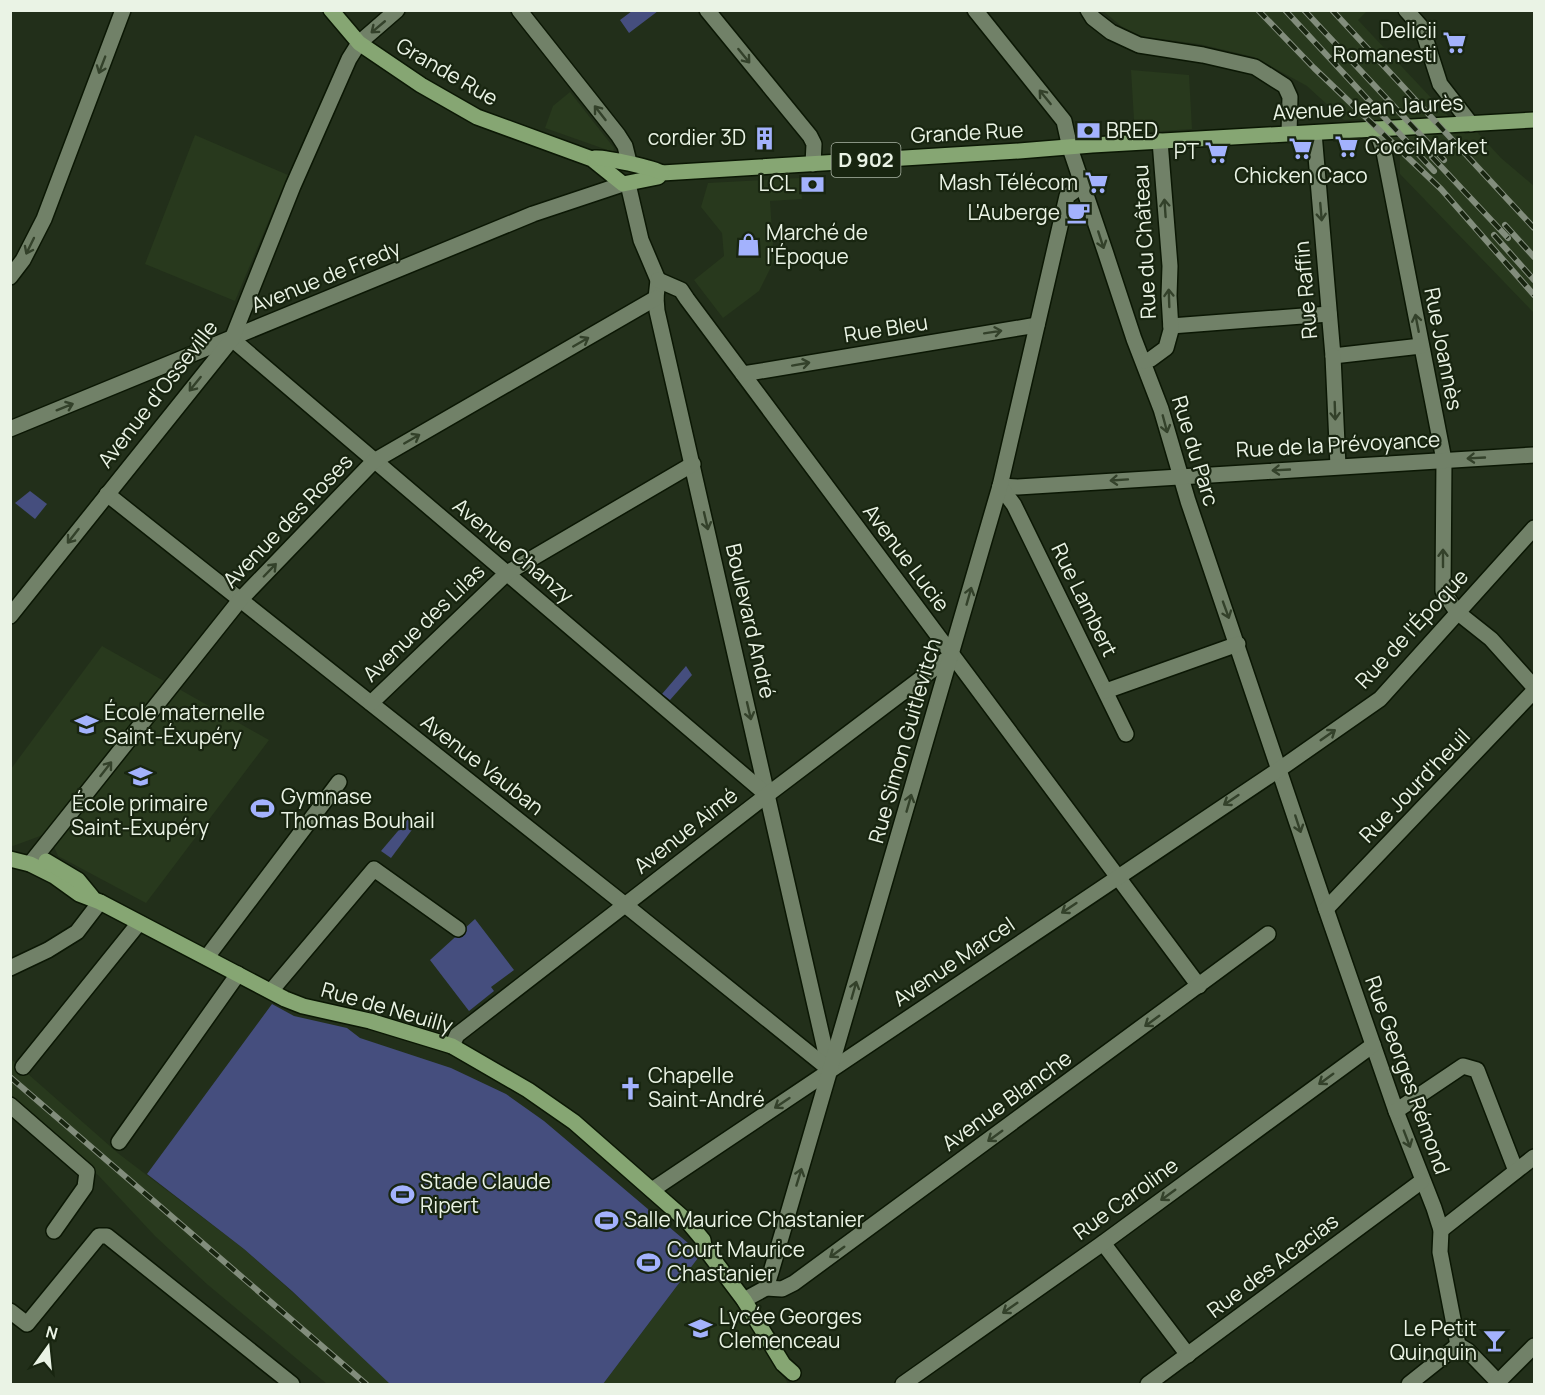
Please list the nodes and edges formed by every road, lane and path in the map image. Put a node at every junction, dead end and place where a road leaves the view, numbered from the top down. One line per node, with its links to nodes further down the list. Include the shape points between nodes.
1 (123, 10): 24 (street, one-way to 24, via 44,219)
2 (331, 10): 9 (main road, Grande Rue)
3 (398, 10): 9 (street, one-way to 9)
4 (519, 10): 19 (street, one-way to 4, via 618,135)
5 (707, 10): 20 (street, one-way to 20, via 810,136 814,144)
6 (975, 10): 17 (street, Rue du Parc, one-way to 6, via 1064,121)
7 (1088, 10): 14 (street, via 1111,32 1139,45 1255,67 1285,86 1290,97)
8 (1406, 10): 11 (street, via 1422,28 1440,84)
9 (359, 43): 18 (main road, Grande Rue, via 477,117); 30 (street, Avenue d'Osseville, via 293,186)
10 (1534, 120): 11 (main road, Avenue Jean Jaurès / D 902)
11 (1471, 124): 12 (main road, Avenue Jean Jaurès / D 902)
12 (1376, 129): 13 (main road, Avenue Jean Jaurès / D 902); 31 (street, Rue Joannès, one-way to 12, via 1384,152)
13 (1314, 133): 14 (main road, Avenue Jean Jaurès / D 902); 27 (street, Rue Raffin, one-way to 27)
14 (1289, 134): 15 (main road, Avenue Jean Jaurès / D 902)
15 (1203, 139): 16 (main road, Grande Rue / D 902)
16 (1160, 141): 17 (main road, Grande Rue / D 902); 29 (street, Rue du Château, one-way to 16)
17 (1070, 148): 20 (main road, Grande Rue / D 902); 23 (street, Rue du Parc)
18 (592, 159): 19 (main road, Grande Rue); 22 (main road, Grande Rue)
19 (628, 163): 21 (main road, Grande Rue); 22 (main road, via 637,174)
20 (813, 164): 21 (main road, Grande Rue / D 902)
21 (662, 173): 22 (main road, Grande Rue, via 658,177)
22 (623, 181): 25 (street, Boulevard André); 30 (street, Avenue de Fredy)
23 (1084, 184): 28 (street, Rue Simon Guitlevitch, via 1067,196); 33 (street, Rue du Parc, one-way to 33)
24 (10, 278)
25 (658, 280): 26 (street, Boulevard André); 34 (street, Avenue Lucie, via 681,290)
26 (656, 298): 38 (street, Avenue des Roses, one-way to 26); 39 (street, Boulevard André)
27 (1329, 314): 29 (street); 32 (street, Rue Raffin)
28 (1037, 325): 34 (street, Rue Bleu, one-way to 28); 42 (street, Rue Simon Guitlevitch)
29 (1171, 326): 33 (street, Rue du Château, via 1166,348)
30 (232, 339): 35 (street, Avenue de Fredy, one-way to 30); 38 (street, Avenue Chanzy); 43 (street, Avenue d'Osseville, one-way to 43)
31 (1421, 346): 32 (street, Rue Raffin); 37 (street, Rue Joannès)
32 (1333, 356): 40 (street, one-way to 40)
33 (1144, 361): 41 (street, Rue du Parc, one-way to 41)
34 (743, 374): 50 (street, Avenue Lucie)
35 (10, 429)
36 (1534, 455): 37 (street, Rue de la Prévoyance, one-way to 37)
37 (1444, 460): 40 (street, Rue de la Prévoyance); 47 (street, Rue Joannès, one-way to 37, via 1443,591)
38 (374, 461): 45 (street, Avenue Chanzy); 46 (street, Avenue des Roses, one-way to 38)
39 (693, 464): 45 (street, Avenue des Lilas); 57 (street, Boulevard André, one-way to 57)
40 (1338, 466): 41 (street, Rue de la Prévoyance, one-way to 41)
41 (1180, 476): 42 (street, Rue de la Prévoyance, one-way to 42); 49 (street, Rue du Parc, one-way to 49)
42 (1000, 486): 50 (street, Rue Simon Guitlevitch, one-way to 42); 52 (street, Rue Lambert, via 1014,505)
43 (107, 494): 46 (street, Avenue Vauban); 48 (street, Avenue d'Osseville, one-way to 48)
44 (1534, 528): 47 (street, Rue de l'Époque)
45 (507, 573): 53 (street, Avenue des Lilas); 57 (street, Avenue Chanzy)
46 (240, 600): 53 (street, Avenue Vauban); 60 (street, Avenue des Roses, one-way to 46)
47 (1457, 612): 51 (street, via 1491,639); 55 (street, Rue de l'Époque, one-way to 47, via 1380,699)
48 (10, 616)
49 (1238, 644): 52 (street); 55 (street, Rue du Parc)
50 (952, 655): 57 (street, Avenue Aimé); 61 (street, Avenue Lucie); 76 (street, Rue Simon Guitlevitch, one-way to 50)
51 (1534, 689): 64 (street, Rue Jourd'heuil)
52 (1106, 691): 54 (street, Rue Lambert)
53 (371, 703): 63 (street, Avenue Vauban)
54 (1126, 734)
55 (1280, 768): 61 (street, Avenue Marcel, one-way to 61); 64 (street, Rue Georges Rémond, one-way to 64)
56 (339, 782): 68 (street)
57 (767, 795): 63 (street, Avenue Aimé); 76 (street, Boulevard André)
58 (10, 851): 60 (main road, Rue de Neuilly)
59 (10, 859): 60 (main road, Rue de Neuilly)
60 (34, 860): 62 (main road, Rue de Neuilly, via 78,880)
61 (1118, 876): 71 (street, Avenue Lucie); 76 (street, Avenue Marcel, one-way to 76)
62 (96, 899): 65 (main road, Rue de Neuilly); 69 (street, via 77,932)
63 (624, 904): 74 (street, Avenue Aimé, via 457,1035); 76 (street, Avenue Vauban)
64 (1326, 909): 73 (street, Rue Georges Rémond)
65 (139, 922): 68 (main road, Rue de Neuilly); 75 (street)
66 (458, 930): 72 (street, via 374,869)
67 (1268, 934): 71 (street, Avenue Blanche)
68 (207, 957): 70 (main road, Rue de Neuilly)
69 (10, 968)
70 (238, 974): 72 (main road, Rue de Neuilly); 79 (street)
71 (1199, 986): 87 (street, Avenue Blanche, one-way to 87, via 794,1283 782,1289)
72 (272, 991): 74 (main road, Rue de Neuilly, via 303,1006)
73 (1373, 1045): 78 (street, Rue Georges Rémond); 86 (street, Rue Caroline, one-way to 86)
74 (452, 1046): 83 (main road, Rue de Neuilly, via 574,1122)
75 (23, 1066)
76 (830, 1070): 83 (street, Avenue Marcel, one-way to 83); 87 (street, Rue Simon Guitlevitch, one-way to 76)
77 (10, 1105): 85 (street, via 87,1172 85,1187)
78 (1396, 1111): 81 (street, via 1463,1066 1477,1070); 82 (street, Rue Georges Rémond, one-way to 82)
79 (119, 1142)
80 (1534, 1157): 81 (street)
81 (1516, 1171): 84 (street)
82 (1422, 1181): 84 (street, Rue Georges Rémond); 92 (street, Rue des Acacias)
83 (652, 1190): 88 (main road, Rue de Neuilly, via 688,1222)
84 (1441, 1230): 90 (street, Rue Georges Rémond, via 1440,1252)
85 (54, 1231)
86 (1103, 1243): 92 (street); 96 (street, Rue Caroline, one-way to 96)
87 (766, 1288): 88 (street)
88 (748, 1298): 93 (main road, Rue de Neuilly, via 792,1360)
89 (10, 1311): 95 (street, via 27,1324 99,1236 107,1236)
90 (1458, 1345): 94 (street); 98 (street)
91 (1534, 1346): 94 (street)
92 (1188, 1355): 97 (street, Rue des Acacias)
93 (794, 1379)
94 (1499, 1383)
95 (292, 1384)
96 (903, 1384)
97 (1148, 1384)
98 (1409, 1384)

